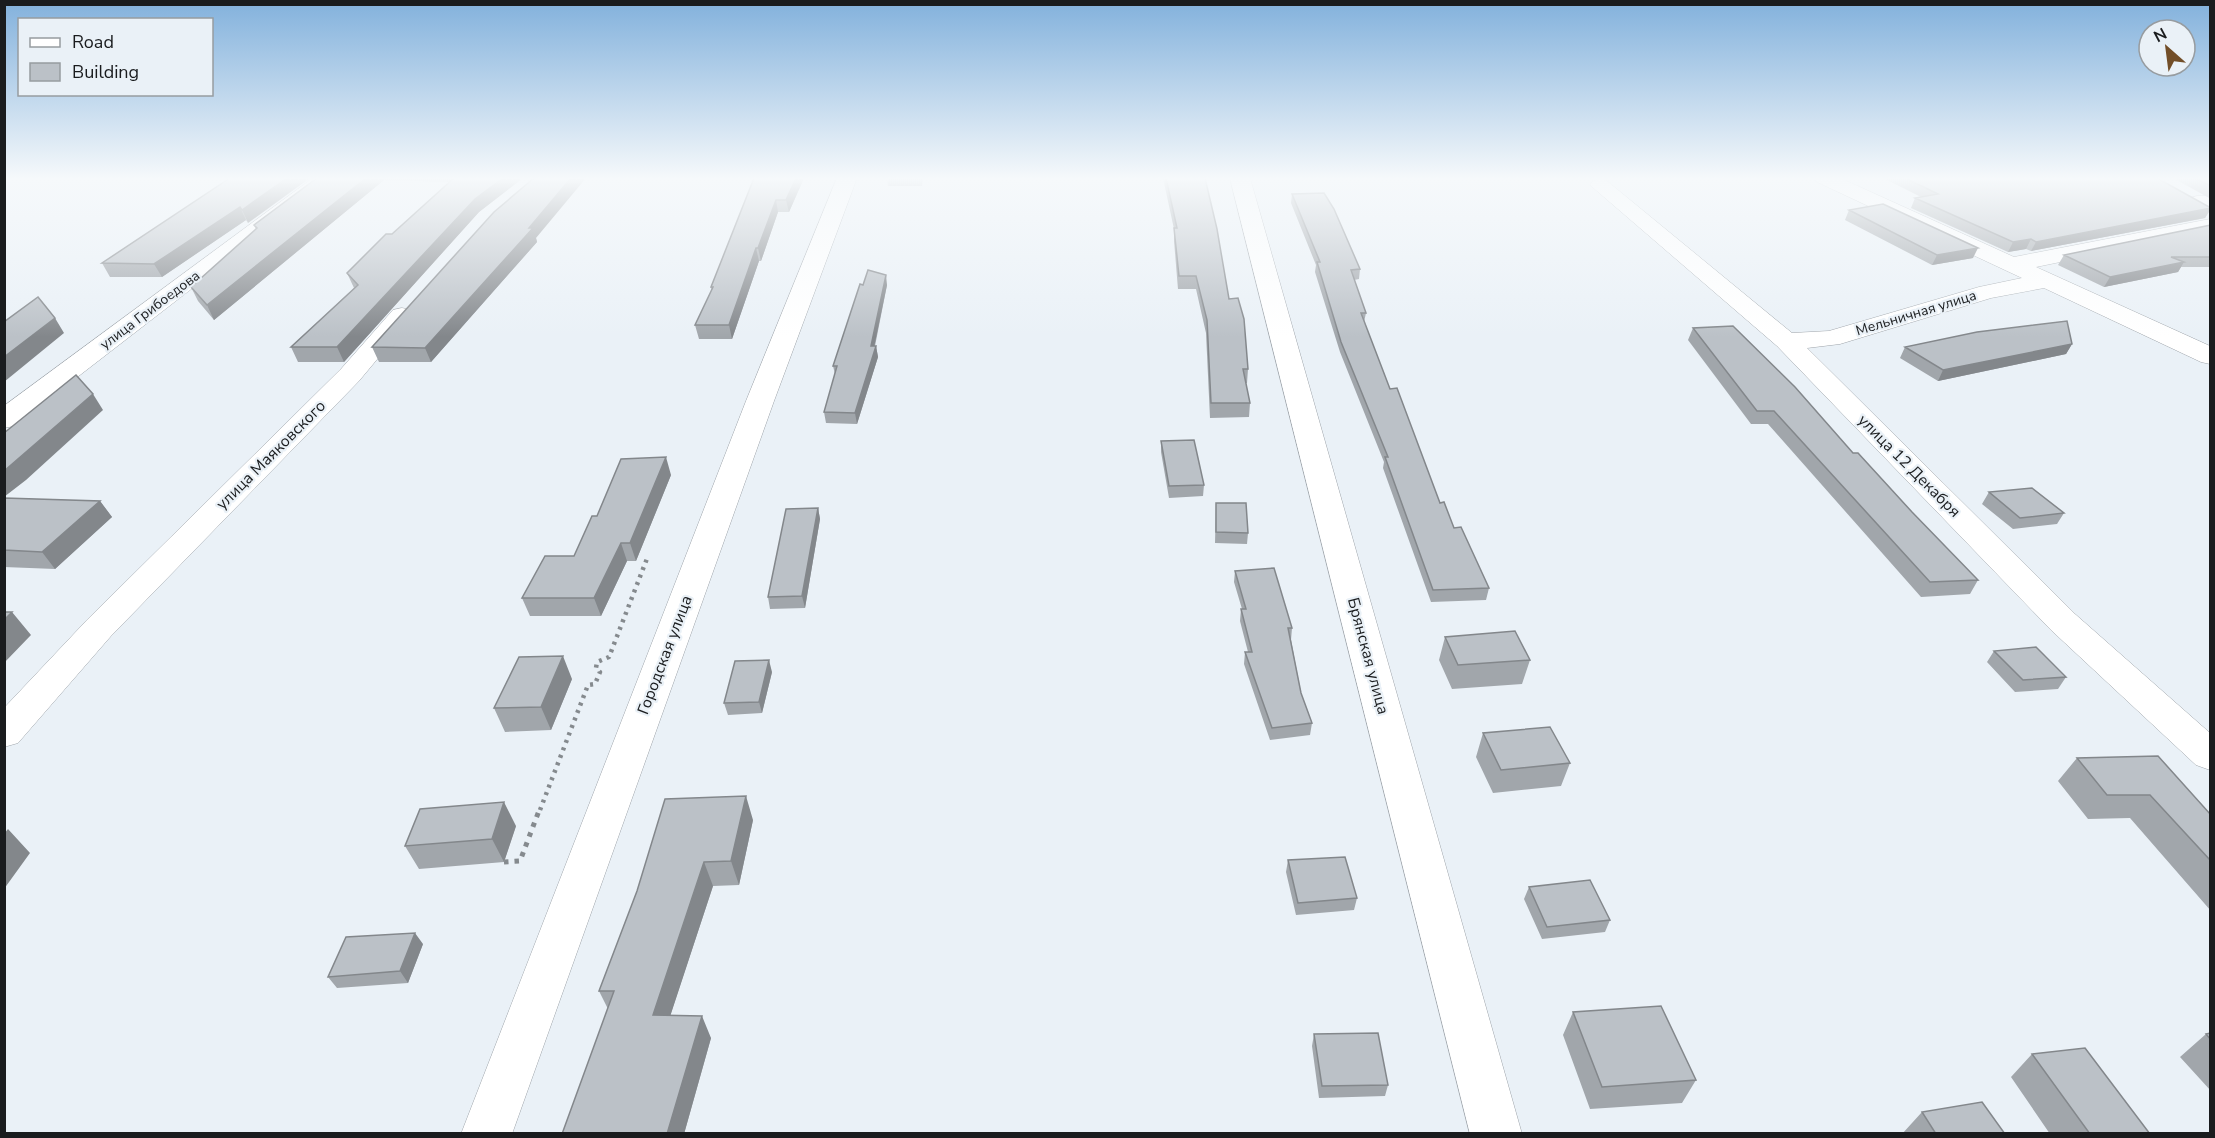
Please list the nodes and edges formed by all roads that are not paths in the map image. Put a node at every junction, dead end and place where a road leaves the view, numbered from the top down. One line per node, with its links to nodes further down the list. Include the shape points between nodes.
1 (255, 231): 12 (street, улица Грибоедова)
2 (826, 231): 15 (street, Городская улица)
3 (1254, 231): 16 (street, Брянская улица)
4 (1655, 231): 10 (street, улица 12 Декабря)
5 (1938, 231): 7 (street)
6 (2180, 231): 7 (street)
7 (2010, 265): 8 (street)
8 (2046, 281): 10 (street, Мельничная улица, via 1987,292 1831,339); 11 (street)
9 (417, 298): 13 (street, улица Маяковского, via 350,375 99,628)
10 (1786, 341): 14 (street, улица 12 Декабря, via 2063,622)
11 (2211, 356)
12 (4, 420)
13 (4, 733)
14 (2211, 755)
15 (486, 1134)
16 (1497, 1134)

